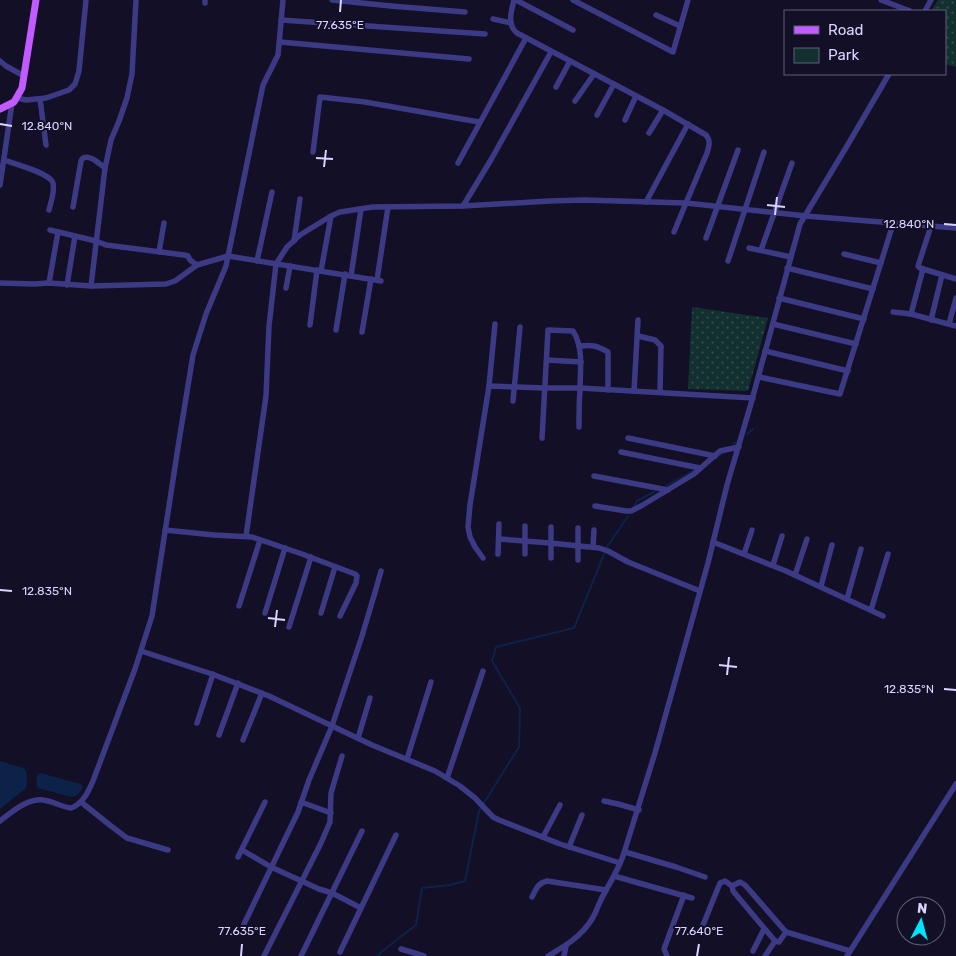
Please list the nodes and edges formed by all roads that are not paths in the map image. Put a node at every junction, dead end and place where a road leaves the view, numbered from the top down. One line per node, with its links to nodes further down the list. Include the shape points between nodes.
1 (36, 0): 27 (main road)
2 (86, 0): 31 (street, via 75,84 69,90)
3 (136, 0): 48 (street, via 132,74)
4 (283, 0): 14 (street)
5 (332, 0): 11 (street)
6 (515, 0): 15 (street); 17 (street)
7 (573, 0): 16 (street, via 673,52)
8 (688, 0): 16 (street)
9 (880, 0): 10 (street)
10 (907, 10)
11 (465, 12)
12 (656, 15): 16 (street)
13 (493, 19): 15 (street)
14 (282, 20): 18 (street); 20 (street)
15 (511, 23): 19 (street, via 512,29)
16 (680, 26)
17 (573, 30)
18 (485, 34)
19 (526, 38): 21 (street); 38 (street)
20 (280, 42): 22 (street); 79 (street, via 278,55 263,86)
21 (551, 52): 24 (street); 54 (street)
22 (469, 59)
23 (0, 61): 27 (street)
24 (570, 62): 25 (street); 29 (street)
25 (594, 74): 28 (street); 33 (street)
26 (888, 75): 63 (street)
27 (24, 76): 32 (main road, via 22,88)
28 (614, 84): 30 (street); 36 (street)
29 (556, 87)
30 (636, 96): 35 (street); 37 (street)
31 (40, 99): 32 (street); 41 (street)
32 (14, 100): 34 (main road); 45 (street)
33 (576, 100)
34 (0, 109)
35 (663, 110): 39 (street); 40 (street)
36 (597, 115)
37 (624, 120)
38 (479, 122): 43 (street, via 320,97); 46 (street)
39 (688, 124): 52 (street); 53 (street, via 706,135 709,146)
40 (649, 133)
41 (46, 146)
42 (738, 150): 55 (street)
43 (313, 152)
44 (764, 152): 60 (street)
45 (4, 160): 49 (street); 59 (street, via 52,180)
46 (458, 163)
47 (792, 163): 61 (street)
48 (105, 168): 56 (street, via 92,158 83,158); 73 (street)
49 (0, 185)
50 (272, 192): 81 (street)
51 (300, 199): 74 (street)
52 (646, 202): 53 (street); 54 (street, via 584,200)
53 (686, 203): 55 (street); 70 (street)
54 (463, 206): 57 (street)
55 (718, 206): 60 (street); 72 (street)
56 (73, 207)
57 (388, 207): 58 (street); 93 (street)
58 (361, 209): 62 (street); 90 (street)
59 (50, 210)
60 (745, 210): 61 (street); 82 (street)
61 (774, 212): 63 (street); 76 (street)
62 (331, 216): 74 (street); 89 (street)
63 (806, 216): 65 (street); 80 (street, via 800,224)
64 (164, 224): 77 (street)
65 (893, 224): 66 (street); 83 (street)
66 (931, 226): 67 (street); 88 (street, via 918,264)
67 (956, 228)
68 (50, 230): 69 (street)
69 (58, 232): 71 (street); 95 (street)
70 (674, 232)
71 (75, 236): 73 (street); 96 (street)
72 (706, 238)
73 (96, 241): 77 (street); 97 (street)
74 (294, 241): 84 (street)
75 (748, 248): 76 (street)
76 (760, 250): 80 (street)
77 (159, 252): 85 (street, via 188,256)
78 (844, 254): 83 (street)
79 (228, 256): 81 (street); 85 (street); 145 (street, via 193,355)
80 (790, 257): 87 (street)
81 (257, 261): 84 (street)
82 (728, 261)
83 (881, 263): 99 (street)
84 (276, 264): 86 (street); 148 (street, via 266,396)
85 (198, 265): 97 (street, via 166,284)
86 (290, 266): 89 (street); 98 (street)
87 (787, 268): 99 (street); 100 (street)
88 (922, 269): 91 (street); 103 (street)
89 (319, 270): 90 (street); 109 (street)
90 (348, 275): 93 (street); 112 (street)
91 (942, 275): 92 (street); 106 (street)
92 (956, 279)
93 (376, 280): 113 (street)
94 (0, 283): 95 (street)
95 (49, 283): 96 (street)
96 (67, 285): 97 (street)
97 (91, 286)
98 (286, 288)
99 (873, 289): 104 (street)
100 (779, 298): 104 (street); 108 (street)
101 (956, 298): 110 (street)
102 (893, 312): 103 (street)
103 (911, 314): 106 (street)
104 (864, 319): 115 (street)
105 (638, 320): 114 (street)
106 (931, 320): 110 (street)
107 (495, 324): 122 (street)
108 (773, 324): 115 (street); 117 (street)
109 (310, 325)
110 (953, 325)
111 (520, 327): 123 (street)
112 (336, 330)
113 (362, 332)
114 (638, 336): 127 (street); 128 (street, via 655,340 661,346)
115 (856, 344): 120 (street)
116 (579, 346): 118 (street, via 573,331 548,330); 119 (street); 126 (street, via 598,346 608,352)
117 (765, 351): 120 (street); 121 (street)
118 (547, 360): 119 (street); 124 (street)
119 (581, 362): 125 (street)
120 (848, 371): 121 (street, via 840,394)
121 (759, 377): 129 (street)
122 (489, 386): 123 (street); 166 (street, via 468,527)
123 (514, 387): 124 (street); 130 (street)
124 (545, 388): 125 (street); 132 (street)
125 (580, 388): 126 (street); 131 (street)
126 (608, 390): 127 (street)
127 (634, 391): 128 (street)
128 (660, 392): 129 (street)
129 (753, 398): 134 (street)
130 (513, 400)
131 (579, 427)
132 (542, 438)
133 (628, 438): 136 (street)
134 (739, 447): 136 (street, via 724,449); 154 (street)
135 (621, 452): 137 (street)
136 (714, 456): 137 (street)
137 (698, 468): 139 (street)
138 (594, 476): 139 (street)
139 (668, 490): 140 (street, via 630,511)
140 (595, 506)
141 (499, 524): 150 (street)
142 (525, 526): 153 (street)
143 (551, 527): 155 (street)
144 (578, 528): 156 (street)
145 (165, 530): 148 (street); 183 (street, via 152,616)
146 (594, 530): 158 (street)
147 (752, 530): 163 (street)
148 (246, 536): 152 (street)
149 (782, 536): 169 (street)
150 (499, 539): 153 (street); 161 (street)
151 (807, 539): 172 (street)
152 (260, 540): 159 (street); 176 (street)
153 (524, 541): 155 (street); 162 (street)
154 (714, 542): 163 (street); 174 (street)
155 (550, 543): 156 (street); 167 (street)
156 (577, 545): 158 (street); 168 (street)
157 (832, 545): 173 (street)
158 (593, 547): 174 (street)
159 (285, 548): 165 (street); 178 (street)
160 (861, 549): 175 (street)
161 (498, 554)
162 (525, 554)
163 (744, 554): 169 (street)
164 (888, 554): 177 (street)
165 (311, 557): 170 (street); 182 (street)
166 (482, 558)
167 (551, 558)
168 (578, 560)
169 (773, 566): 172 (street)
170 (335, 567): 179 (street); 180 (street, via 357,576)
171 (381, 571): 191 (street)
172 (795, 575): 173 (street)
173 (820, 586): 175 (street)
174 (700, 591): 204 (street)
175 (847, 599): 177 (street)
176 (239, 606)
177 (871, 610): 181 (street)
178 (265, 613)
179 (320, 613)
180 (340, 616)
181 (883, 616)
182 (289, 627)
183 (141, 651): 185 (street); 200 (street, via 95,776)
184 (483, 671): 197 (street)
185 (213, 674): 187 (street); 190 (street)
186 (431, 682): 196 (street)
187 (238, 684): 188 (street); 192 (street)
188 (262, 693): 191 (street); 194 (street)
189 (370, 698): 193 (street)
190 (197, 723)
191 (332, 726): 193 (street); 202 (street)
192 (219, 735)
193 (358, 738): 196 (street)
194 (243, 740)
195 (342, 756): 205 (street, via 331,793)
196 (407, 759): 197 (street)
197 (447, 778): 210 (street, via 499,820)
198 (956, 784): 237 (street)
199 (604, 801): 204 (street)
200 (81, 802): 207 (street, via 71,808 33,801); 212 (street, via 127,838)
201 (265, 802): 213 (street)
202 (301, 802): 205 (street); 217 (street)
203 (560, 805): 210 (street)
204 (638, 810): 214 (street)
205 (330, 813): 220 (street, via 330,822)
206 (582, 815): 211 (street)
207 (0, 821)
208 (362, 831): 223 (street)
209 (396, 835): 227 (street)
210 (543, 837): 211 (street)
211 (569, 847): 216 (street)
212 (168, 850)
213 (242, 850): 215 (street); 217 (street)
214 (625, 852): 216 (street); 219 (street)
215 (238, 857)
216 (620, 863): 218 (street)
217 (271, 867): 220 (street); 228 (street)
218 (614, 876): 222 (street); 224 (street)
219 (705, 877)
220 (301, 881): 223 (street); 238 (street)
221 (732, 886): 229 (street); 230 (street, via 725,881 720,883); 231 (street, via 740,882 745,885)
222 (606, 890): 225 (street, via 547,881 536,888); 233 (street, via 585,930)
223 (332, 893): 227 (street); 239 (street)
224 (684, 896): 226 (street); 243 (street, via 664,949)
225 (532, 898)
226 (692, 898)
227 (361, 908): 236 (street)
228 (244, 924)
229 (764, 928): 232 (street); 235 (street)
230 (700, 930)
231 (786, 932): 232 (street, via 779,942); 237 (street)
232 (775, 941): 244 (street)
233 (566, 946): 241 (street); 242 (street)
234 (401, 949): 240 (street)
235 (753, 951)
236 (340, 952)
237 (848, 953)
238 (264, 956)
239 (302, 956)
240 (424, 956)
241 (548, 956)
242 (564, 956)
243 (667, 956)
244 (765, 956)

